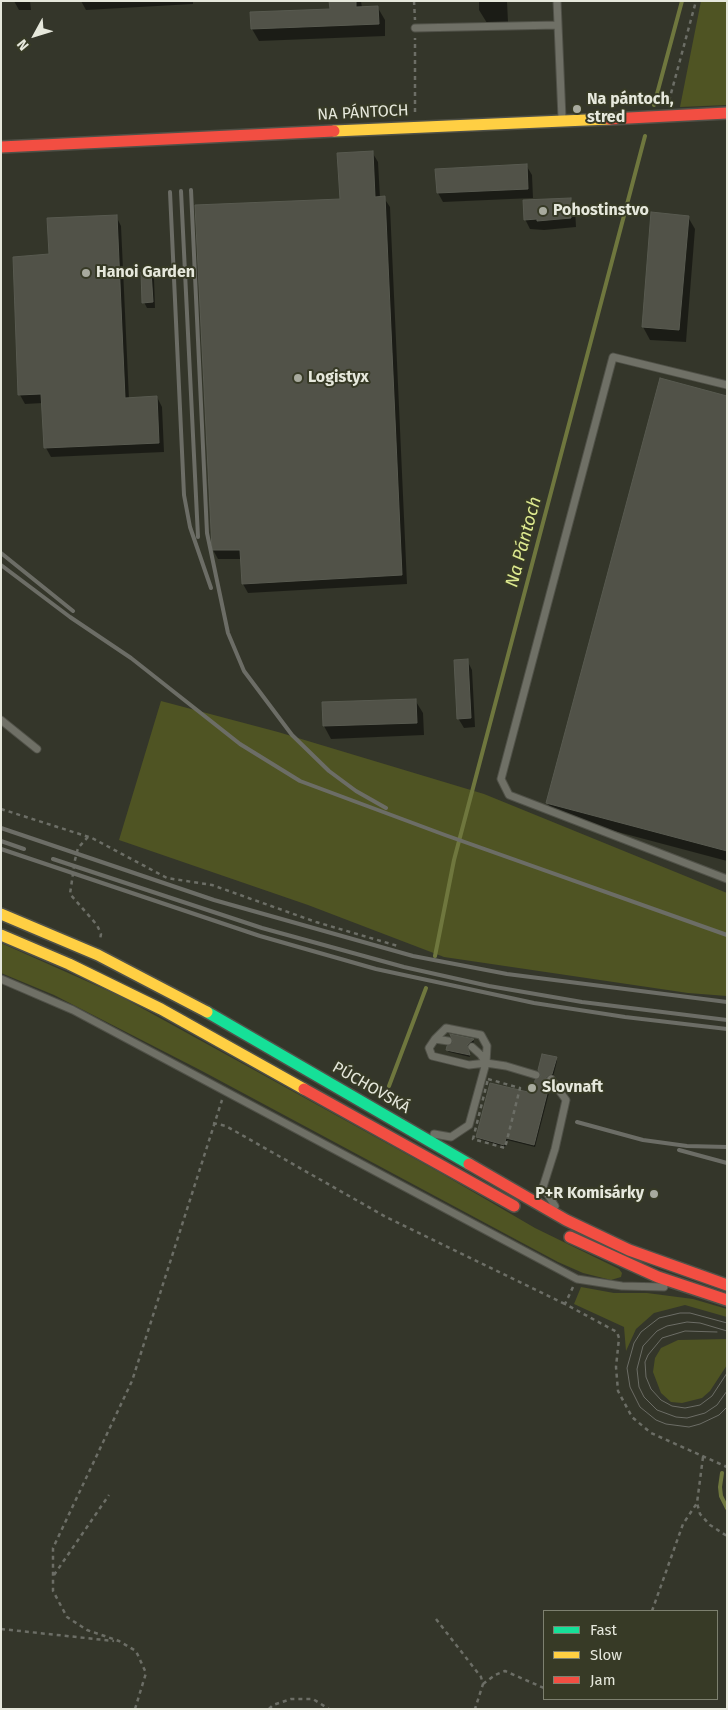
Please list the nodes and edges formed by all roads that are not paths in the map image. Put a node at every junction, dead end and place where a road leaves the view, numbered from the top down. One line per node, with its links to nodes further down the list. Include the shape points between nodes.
1 (557, 1): 2 (lane)
2 (558, 25): 3 (lane); 5 (lane)
3 (415, 28)
4 (727, 113): 5 (main road, NA PÁNTOCH)
5 (562, 121): 6 (main road, NA PÁNTOCH)
6 (1, 147)
7 (727, 384): 10 (lane, via 612,357 501,779 509,795)
8 (1, 720): 9 (lane)
9 (37, 749)
10 (727, 879)
11 (1, 914): 20 (main road, PÚCHOVSKÁ, via 57,936 145,978)
12 (1, 935): 21 (main road, PÚCHOVSKÁ, via 161,1009)
13 (1, 979): 25 (lane, via 73,1010 577,1279 622,1286)
14 (435, 1039): 15 (lane); 17 (lane, via 429,1048 432,1056 469,1066); 17 (lane, via 446,1028 482,1035 488,1046)
15 (448, 1041)
16 (472, 1046): 17 (lane)
17 (486, 1064): 18 (lane); 20 (lane, via 469,1125 451,1137 440,1137 422,1130)
18 (536, 1075)
19 (551, 1079): 22 (lane, via 566,1100 544,1188)
20 (355, 1097): 22 (main road, PÚCHOVSKÁ)
21 (529, 1214)
22 (566, 1220): 24 (main road, PÚCHOVSKÁ, via 629,1250)
23 (562, 1233): 25 (main road, via 628,1265)
24 (727, 1285)
25 (687, 1288): 26 (main road)
26 (727, 1300)

